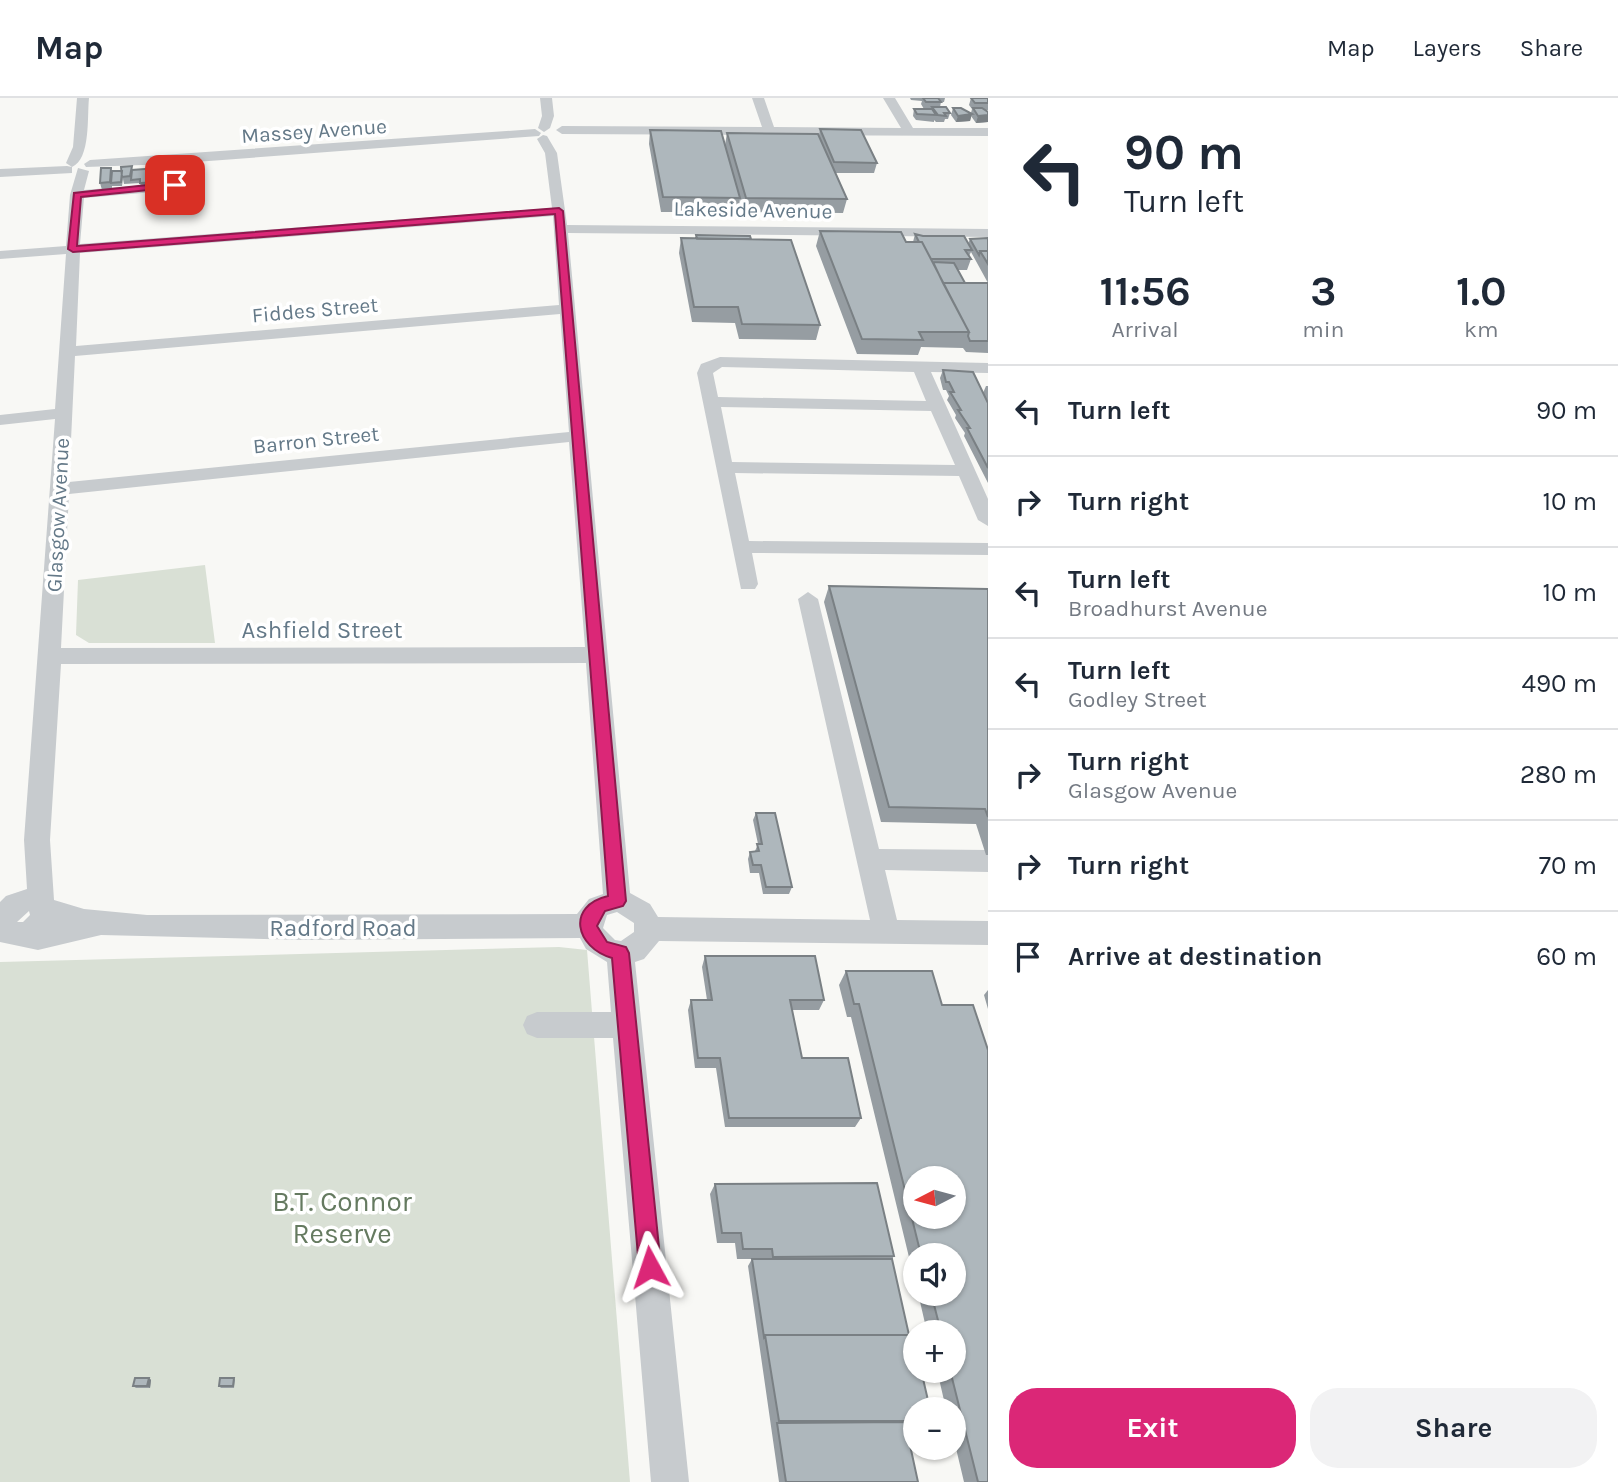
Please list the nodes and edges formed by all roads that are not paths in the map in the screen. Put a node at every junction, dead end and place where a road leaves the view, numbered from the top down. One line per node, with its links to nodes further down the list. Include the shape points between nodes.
1 (83, 98): 10 (street, Glasgow Avenue)
2 (547, 98): 8 (street)
3 (758, 98): 5 (street)
4 (889, 98): 6 (street)
5 (769, 131): 6 (street, Massey Avenue); 8 (street, Massey Avenue)
6 (909, 131): 7 (street, Massey Avenue)
7 (988, 132)
8 (551, 134): 9 (street, Massey Avenue); 12 (street)
9 (176, 160): 10 (street, Massey Avenue); 10 (street, via 172,187)
10 (78, 172): 11 (street, Massey Avenue); 14 (street, Glasgow Avenue)
11 (0, 173)
12 (559, 220): 13 (street, Lakeside Avenue); 14 (street, Lakeside Avenue); 16 (street)
13 (988, 233)
14 (73, 249): 15 (street, Lakeside Avenue); 17 (street, Glasgow Avenue)
15 (0, 255)
16 (566, 309): 17 (street, Fiddes Street); 24 (street)
17 (67, 352): 22 (street, Glasgow Avenue)
18 (920, 367): 19 (street); 20 (street, via 720,362 707,367 705,373); 21 (street)
19 (980, 368)
20 (711, 402): 21 (street); 25 (street)
21 (937, 406): 26 (street)
22 (62, 413): 23 (street); 27 (street, Glasgow Avenue)
23 (0, 420)
24 (577, 436): 27 (street, Barron Street); 33 (street)
25 (724, 467): 26 (street); 29 (street)
26 (966, 471): 28 (street)
27 (59, 489): 34 (street, Glasgow Avenue)
28 (988, 520)
29 (740, 547): 30 (street); 31 (street)
30 (988, 549)
31 (748, 584)
32 (808, 598): 35 (street)
33 (594, 655): 34 (street, Ashfield Street); 37 (street)
34 (50, 656): 38 (street, Glasgow Avenue, via 37,840)
35 (870, 859): 36 (street); 41 (street)
36 (988, 861)
37 (617, 901): 39 (street, via 600,905); 40 (street, via 636,906)
38 (18, 918): 39 (street, Radford Road, via 38,938 99,924)
39 (588, 926): 43 (street, via 602,948)
40 (649, 929): 41 (street); 43 (street, via 637,949)
41 (886, 930): 42 (street)
42 (988, 933)
43 (620, 953): 45 (street)
44 (537, 1025): 45 (street)
45 (628, 1025): 46 (street)
46 (670, 1482)

